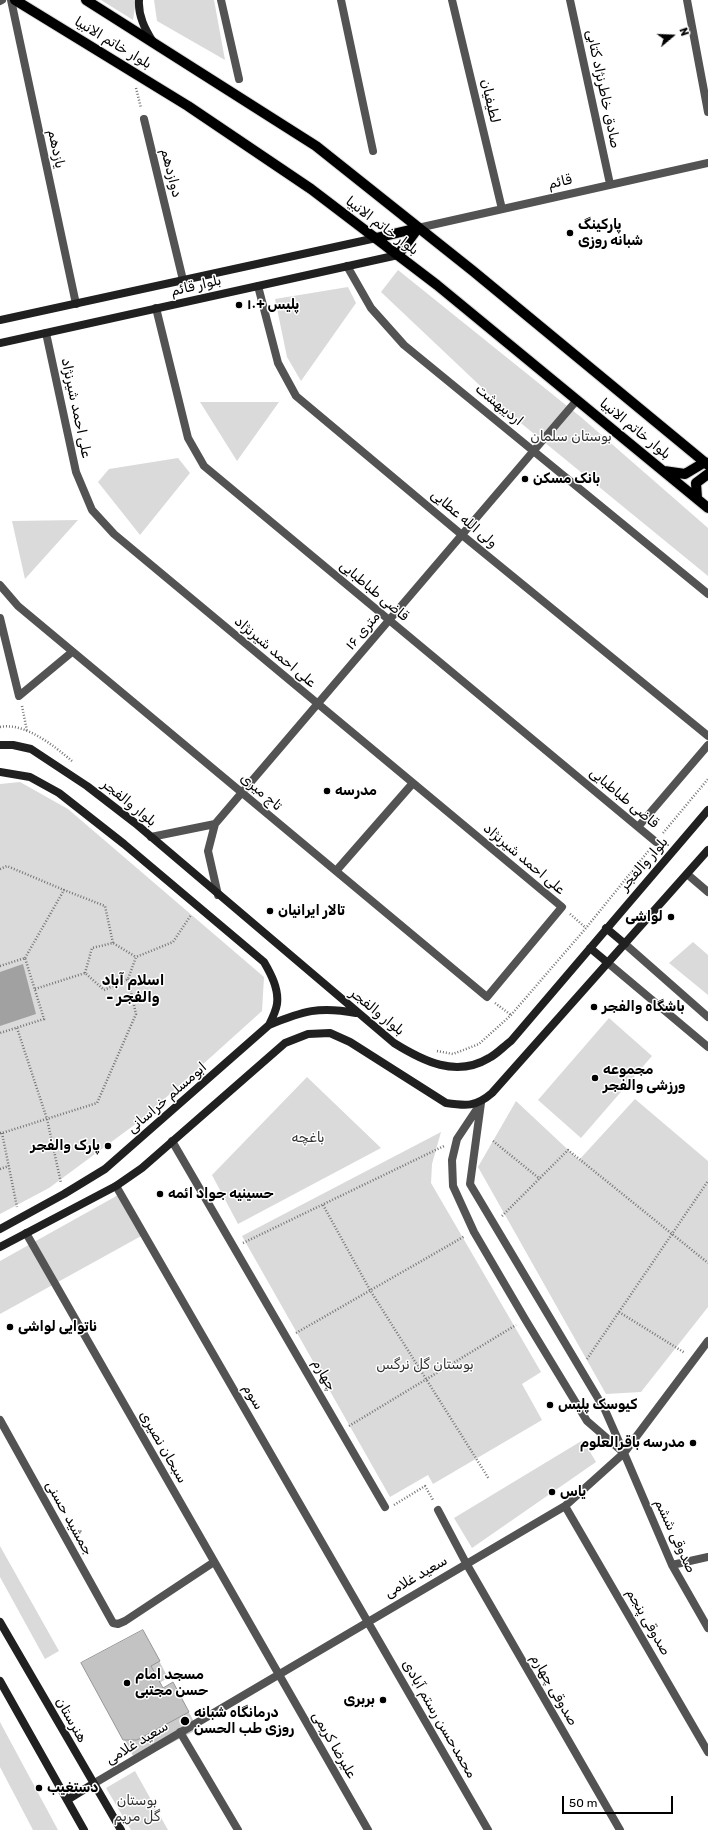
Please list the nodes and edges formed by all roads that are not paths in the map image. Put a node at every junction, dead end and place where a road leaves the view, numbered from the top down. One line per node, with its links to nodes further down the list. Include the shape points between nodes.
1 (11, 0): 24 (street, یازدهم)
2 (15, 0): 19 (main road, بلوار خاتم الانبیا, via 214,123 311,189)
3 (86, 0): 10 (main road, بلوار خاتم الانبیا)
4 (139, 0): 10 (main road, via 141,18)
5 (221, 0): 11 (street)
6 (341, 0): 14 (street)
7 (452, 0): 17 (street, لطیفیان)
8 (570, 0): 16 (street, صادق خاطرنژاد کتابی)
9 (687, 0): 12 (street)
10 (154, 45): 18 (main road, بلوار خاتم الانبیا, via 230,90 316,146)
11 (239, 79)
12 (708, 112)
13 (144, 119): 22 (street, دوازدهم)
14 (373, 151)
15 (708, 162): 16 (street, قائم)
16 (610, 184): 17 (street, قائم)
17 (502, 209): 18 (street, قائم)
18 (418, 228): 19 (main road); 20 (main road); 31 (main road, بلوار خاتم الانبیا)
19 (376, 238): 20 (main road, بلوار خاتم الانبیا); 22 (main road, بلوار قائم)
20 (398, 255): 21 (main road, بلوار قائم); 29 (main road, بلوار خاتم الانبیا)
21 (348, 266): 23 (main road, بلوار قائم); 30 (street, اردیبهشت, via 371,308 404,345)
22 (183, 280): 24 (main road, بلوار قائم)
23 (258, 286): 25 (main road, بلوار قائم); 36 (street, ولی الله عطایی, via 278,363 296,396)
24 (76, 304): 26 (main road, بلوار قائم)
25 (156, 308): 27 (main road, بلوار قائم); 40 (street, قاضی طباطبایی, via 188,438 204,466)
26 (0, 320)
27 (46, 333): 28 (main road, بلوار قائم); 42 (street, علی احمد شیرنژاد, via 76,472 92,510 114,534)
28 (0, 343)
29 (577, 400): 30 (street, ۱۶ متری); 32 (main road, بلوار خاتم الانبیا)
30 (534, 451): 36 (street, ۱۶ متری); 38 (street, اردیبهشت)
31 (707, 463): 32 (main road, via 685,474)
32 (664, 471): 34 (main road, بلوار خاتم الانبیا)
33 (708, 474): 34 (main road, via 696,483)
34 (697, 498): 35 (main road, بلوار خاتم الانبیا)
35 (708, 508)
36 (462, 535): 40 (street, ۱۶ متری); 43 (street, ولی الله عطایی)
37 (0, 585): 41 (street, تاج میری, via 18,606)
38 (708, 594)
39 (0, 618): 41 (street, via 19,696)
40 (389, 620): 42 (street, ۱۶ متری); 51 (street, قاضی طباطبایی)
41 (72, 652): 48 (street, تاج میری)
42 (318, 704): 47 (street, علی احمد شیرنژاد); 48 (street, ۱۶ متری)
43 (708, 736)
44 (0, 745): 52 (main road, بلوار والفجر, via 31,749 87,786)
45 (708, 745): 51 (street)
46 (0, 772): 66 (main road, via 30,777 59,793 264,962 272,976 276,991 277,1004)
47 (413, 784): 55 (street); 63 (street, علی احمد شیرنژاد, via 562,907)
48 (242, 793): 50 (street, ۱۶ متری); 55 (street, تاج میری)
49 (708, 810): 59 (main road, بلوار والفجر)
50 (215, 824): 52 (street); 58 (street, via 208,851)
51 (638, 827): 53 (street, قاضی طباطبایی)
52 (151, 837): 58 (main road, بلوار والفجر)
53 (656, 842)
54 (708, 850): 56 (main road)
55 (336, 871): 63 (street, تاج میری)
56 (687, 874): 57 (street); 60 (main road)
57 (708, 892)
58 (218, 895): 64 (main road, بلوار والفجر)
59 (606, 928): 60 (main road); 61 (main road, بلوار والفجر)
60 (625, 944): 62 (main road); 65 (street)
61 (590, 948): 62 (main road); 64 (main road, بلوار والفجر, via 511,1041 490,1058 469,1067 448,1067 422,1060 394,1043)
62 (608, 963): 67 (street); 68 (main road)
63 (487, 997)
64 (356, 1013): 66 (main road, ابومسلم خراسانی, via 334,1009 316,1010 293,1015)
65 (708, 1017)
66 (269, 1025): 71 (main road, ابومسلم خراسانی, via 105,1169)
67 (708, 1047)
68 (481, 1103): 69 (main road, via 462,1106 446,1103 350,1042 330,1033 308,1034 285,1043); 76 (street, صدوقی ششم, via 470,1184 605,1410); 76 (street, via 457,1139 452,1160 453,1186 474,1232 587,1421)
69 (172, 1141): 70 (main road, via 142,1168); 78 (street, چهارم)
70 (116, 1186): 72 (main road); 84 (street, سوم)
71 (0, 1229)
72 (26, 1233): 73 (main road); 81 (street, سبحان نصیری)
73 (0, 1247)
74 (708, 1341): 76 (street, سعید غلامی)
75 (0, 1420): 81 (street, جمشید حسنی, via 113,1623 118,1624)
76 (624, 1453): 77 (street, سعید غلامی); 83 (street, صدوقی ششم)
77 (564, 1506): 82 (street, سعید غلامی); 90 (street, صدوقی پنجم)
78 (385, 1507)
79 (438, 1510): 82 (street)
80 (708, 1557): 83 (street)
81 (214, 1562): 87 (street, سبحان نصیری)
82 (466, 1563): 84 (street, سعید غلامی); 98 (street, صدوقی چهارم)
83 (672, 1566): 86 (street, صدوقی ششم)
84 (367, 1621): 87 (street, سعید غلامی); 97 (street, محمدحسن رستم آبادی)
85 (0, 1622): 91 (main road, هنرستان)
86 (708, 1628)
87 (278, 1674): 89 (street, سعید غلامی); 96 (street, علیرضا کریمی)
88 (0, 1681): 92 (main road)
89 (180, 1732): 91 (street, سعید غلامی); 95 (street)
90 (708, 1752)
91 (93, 1784): 92 (main road); 94 (main road, هنرستان)
92 (67, 1800): 93 (main road)
93 (84, 1830)
94 (121, 1830)
95 (238, 1830)
96 (368, 1830)
97 (488, 1830)
98 (620, 1830)

